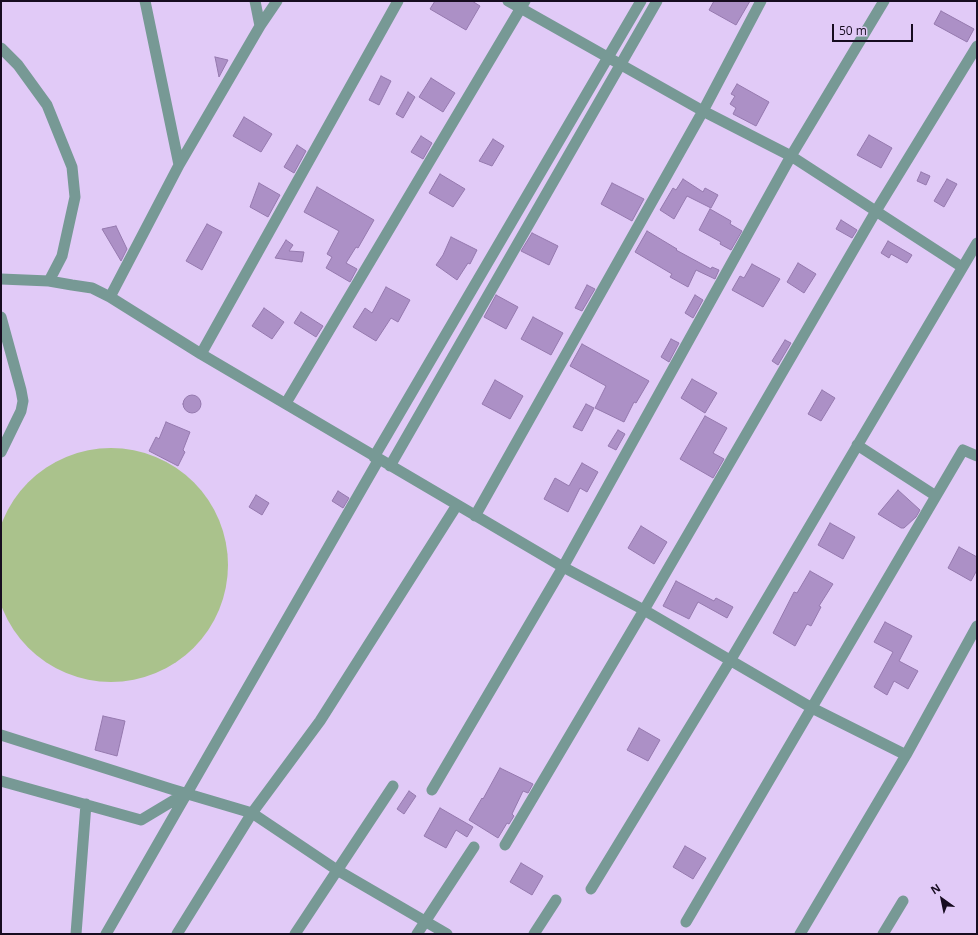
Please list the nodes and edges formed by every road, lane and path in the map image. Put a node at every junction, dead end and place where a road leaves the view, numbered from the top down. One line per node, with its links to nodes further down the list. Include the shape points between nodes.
1 (145, 1): 18 (street)
2 (255, 1): 11 (street)
3 (277, 1): 11 (street)
4 (398, 1): 27 (street)
5 (508, 1): 10 (street)
6 (641, 1): 14 (street)
7 (657, 1): 15 (street)
8 (761, 1): 16 (street)
9 (884, 1): 17 (street)
10 (522, 5): 14 (street); 28 (street)
11 (260, 26): 18 (street)
12 (977, 46): 19 (street)
13 (1, 48): 23 (street, via 18,65 47,105 72,167 75,197 62,256)
14 (608, 58): 15 (street); 32 (street)
15 (621, 65): 16 (street); 33 (street)
16 (703, 111): 17 (street); 36 (street)
17 (791, 156): 19 (street); 37 (street)
18 (179, 165): 24 (street)
19 (876, 211): 21 (street); 38 (street)
20 (977, 244): 21 (street)
21 (962, 267): 29 (street)
22 (1, 279): 23 (street)
23 (49, 281): 24 (street, via 92,288)
24 (110, 297): 27 (street)
25 (1, 317): 26 (street)
26 (4, 339): 30 (street, via 23,400 21,411)
27 (201, 354): 28 (street)
28 (286, 403): 32 (street)
29 (857, 446): 34 (street); 40 (street)
30 (2, 450)
31 (977, 456): 34 (street, via 963,450)
32 (376, 458): 33 (street); 47 (street)
33 (390, 466): 35 (street)
34 (936, 496): 41 (street)
35 (457, 506): 36 (street); 49 (street, via 320,721)
36 (475, 516): 37 (street)
37 (563, 567): 38 (street); 46 (street)
38 (644, 610): 40 (street); 50 (street)
39 (977, 626): 43 (street)
40 (730, 661): 41 (street); 53 (street)
41 (812, 708): 43 (street); 57 (street)
42 (1, 735): 47 (street)
43 (906, 755): 65 (street)
44 (1, 781): 48 (street)
45 (393, 786): 52 (street)
46 (432, 790)
47 (186, 793): 48 (street, via 141,820); 49 (street); 59 (street)
48 (86, 804): 58 (street)
49 (252, 813): 52 (street); 60 (street)
50 (505, 845)
51 (474, 847): 56 (street)
52 (337, 870): 56 (street); 61 (street)
53 (590, 889)
54 (556, 900): 64 (street)
55 (903, 901): 66 (street)
56 (425, 921): 62 (street); 63 (street)
57 (686, 922)
58 (76, 934)
59 (106, 934)
60 (177, 934)
61 (295, 934)
62 (417, 934)
63 (447, 934)
64 (534, 934)
65 (800, 934)
66 (883, 934)

